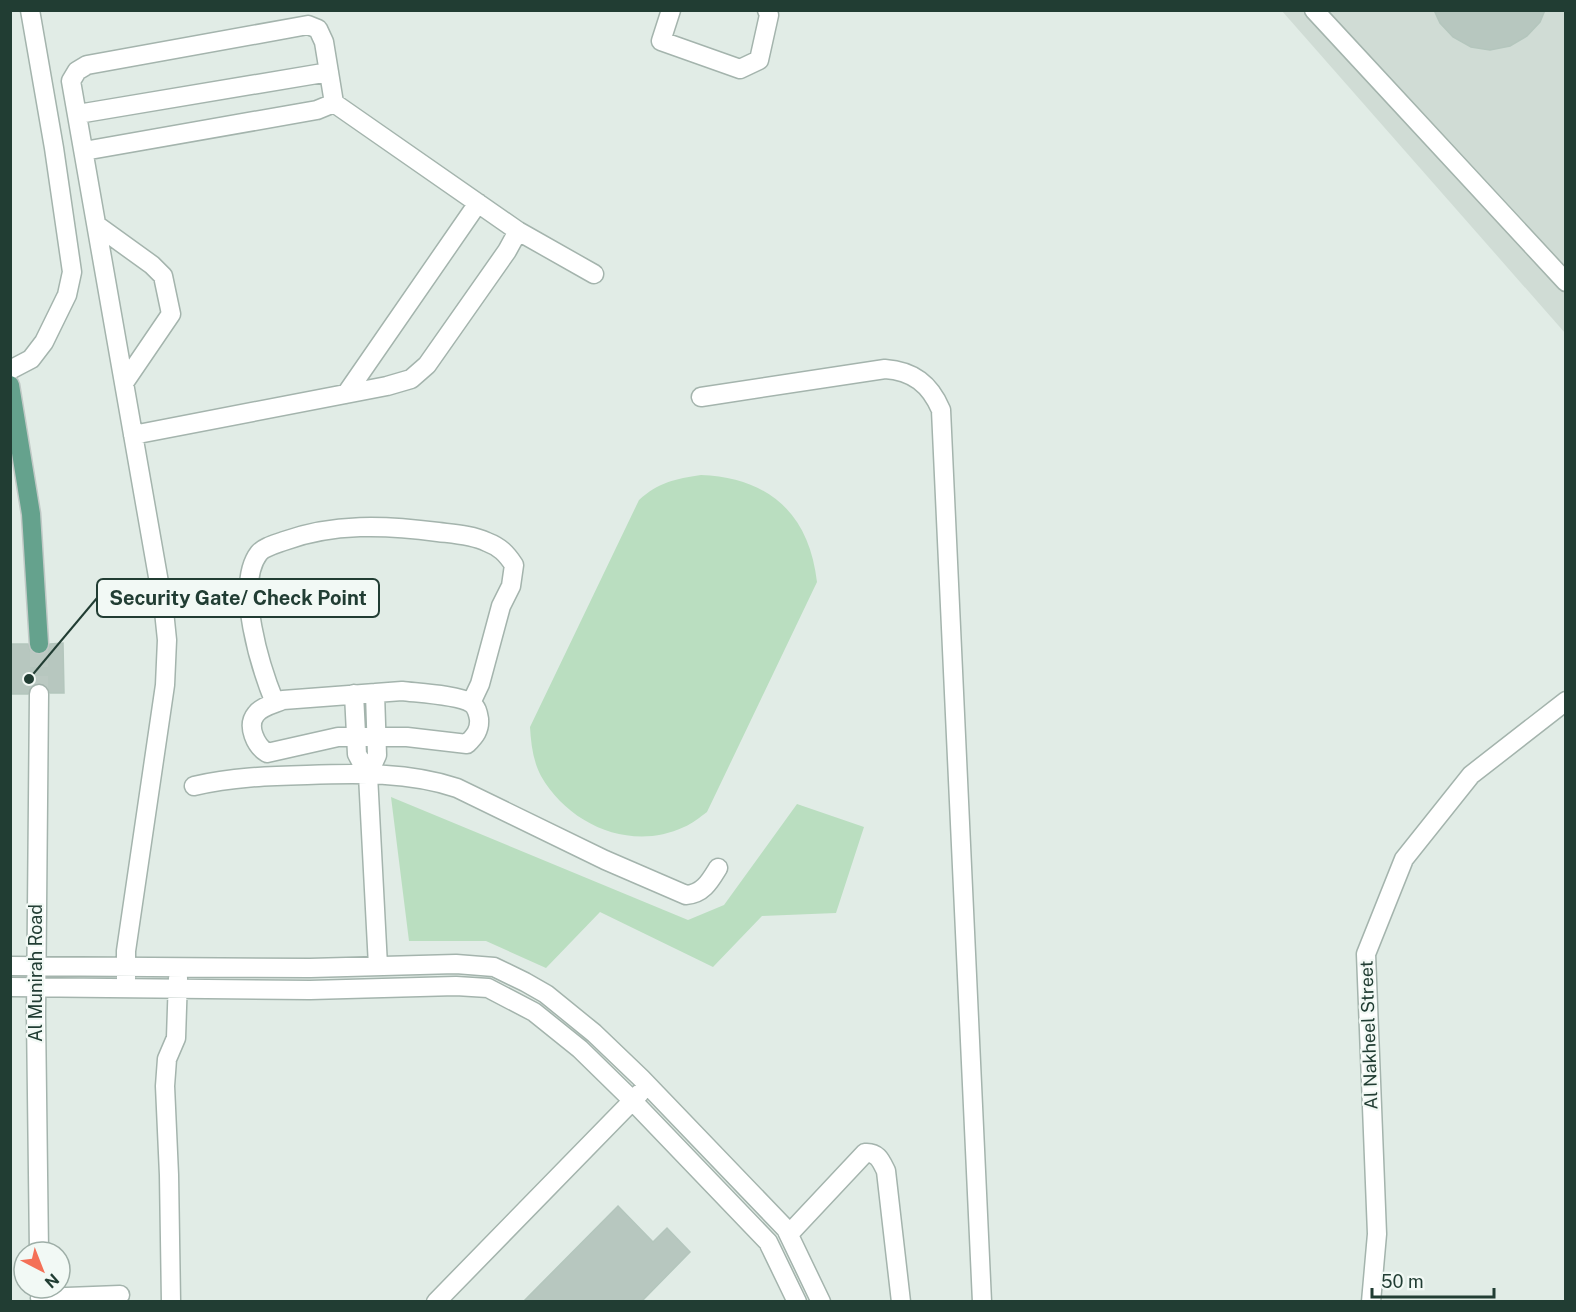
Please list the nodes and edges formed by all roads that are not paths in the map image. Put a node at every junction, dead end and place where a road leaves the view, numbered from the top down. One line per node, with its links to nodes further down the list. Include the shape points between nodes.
1 (30, 10): 14 (street, via 72,272 67,295 44,342 32,359)
2 (671, 10): 3 (street, via 661,41 740,69 759,60)
3 (767, 10)
4 (1314, 10): 13 (street)
5 (329, 72): 6 (street); 7 (street); 7 (street, via 318,29 308,25 292,27 87,65 76,71 71,81)
6 (334, 103): 8 (street, via 317,110); 9 (street)
7 (78, 114): 8 (street)
8 (84, 151): 10 (street)
9 (478, 203): 11 (street); 17 (street)
10 (98, 226): 15 (street); 15 (street, via 163,276 171,314)
11 (518, 231): 12 (street); 17 (street, via 427,365 411,379)
12 (594, 274)
13 (1566, 282)
14 (10, 370)
15 (124, 383): 19 (street)
16 (10, 385): 20 (main road, via 31,514)
17 (346, 394): 19 (street)
18 (701, 397): 52 (street, via 891,369 921,381 936,398 940,410)
19 (133, 435): 34 (street, via 166,640 165,685)
20 (39, 644)
21 (375, 693): 23 (street); 26 (street, via 402,692); 28 (street)
22 (39, 694): 33 (street, Al Munirah Road)
23 (354, 694): 25 (street); 27 (street)
24 (1566, 701): 53 (street, Al Nakheel Street, via 1472,775 1404,859 1366,954 1377,1234)
25 (275, 703): 26 (street, via 253,635 248,594 253,564 260,551 299,535 355,527 456,534 486,541 505,551 514,565 511,586); 27 (street, via 264,707 252,721 256,741 267,753 338,737)
26 (471, 703): 28 (street, via 478,710 479,723 476,735 467,744)
27 (356, 737): 28 (street); 29 (street, via 357,754)
28 (376, 737): 29 (street, via 377,755)
29 (368, 775): 30 (street, via 250,776); 31 (street, via 418,779 457,789 686,895 702,890); 35 (street)
30 (194, 786)
31 (718, 868)
32 (10, 966): 33 (street)
33 (36, 966): 34 (street); 38 (street, Al Munirah Road)
34 (126, 966): 36 (street); 39 (street)
35 (378, 966): 36 (street); 41 (street, via 494,967 546,994)
36 (178, 967): 40 (street)
37 (10, 987): 38 (street)
38 (36, 987): 39 (street); 44 (street, Al Munirah Road)
39 (126, 988): 40 (street)
40 (178, 989): 42 (street, via 488,988 534,1012 580,1049); 47 (street, via 176,1038 167,1059 165,1086)
41 (648, 1085): 42 (street); 43 (street)
42 (632, 1101): 48 (street); 49 (street, via 768,1242)
43 (789, 1234): 50 (street); 51 (street, via 865,1153 872,1152 886,1171)
44 (39, 1240)
45 (120, 1295): 46 (street)
46 (72, 1296)
47 (171, 1302)
48 (436, 1302)
49 (796, 1302)
50 (821, 1302)
51 (900, 1302)
52 (982, 1302)
53 (1371, 1302)

